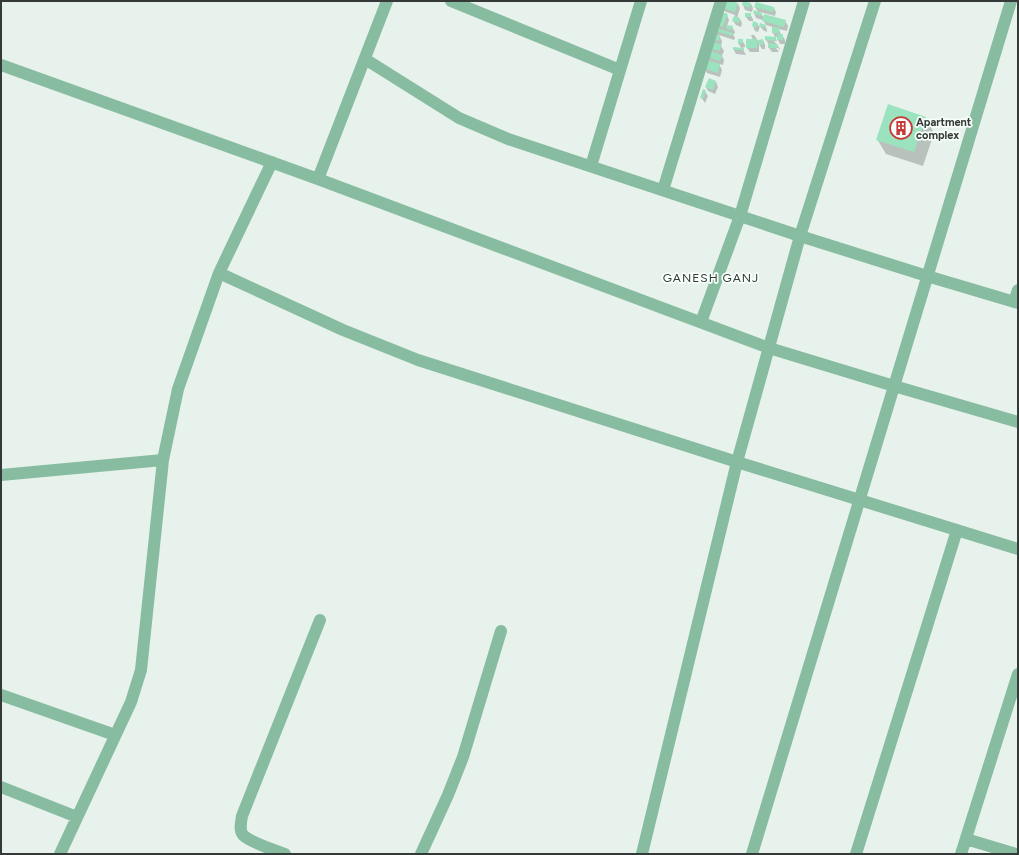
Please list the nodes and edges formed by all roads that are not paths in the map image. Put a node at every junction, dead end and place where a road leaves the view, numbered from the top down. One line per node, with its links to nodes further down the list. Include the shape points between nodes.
1 (387, 1): 8 (street)
2 (451, 1): 10 (street)
3 (641, 1): 10 (street)
4 (721, 1): 14 (street)
5 (804, 1): 15 (street)
6 (875, 1): 16 (street)
7 (1011, 1): 18 (street)
8 (365, 59): 12 (street, via 459,118 508,139); 13 (street)
9 (1, 65): 11 (street)
10 (620, 70): 12 (street)
11 (272, 162): 13 (street); 17 (street)
12 (591, 166): 14 (street)
13 (318, 179): 20 (street)
14 (663, 190): 15 (street)
15 (740, 216): 16 (street); 20 (street)
16 (800, 236): 18 (street); 21 (street)
17 (219, 273): 24 (street, via 178,389); 25 (street, via 343,330 418,360)
18 (927, 276): 19 (street); 22 (street)
19 (1017, 298)
20 (701, 322): 21 (street)
21 (770, 348): 22 (street); 25 (street)
22 (894, 386): 23 (street); 27 (street)
23 (1018, 422)
24 (164, 460): 26 (street); 34 (street, via 142,670 131,702)
25 (737, 462): 27 (street); 41 (street)
26 (1, 475)
27 (860, 500): 28 (street); 42 (street)
28 (957, 530): 29 (street); 43 (street)
29 (1018, 549)
30 (320, 620): 39 (street, via 240,826 243,835 251,840)
31 (501, 631): 40 (street, via 463,757)
32 (1018, 674): 37 (street)
33 (1, 695): 34 (street)
34 (115, 735): 36 (street)
35 (1, 787): 36 (street)
36 (77, 817): 38 (street)
37 (966, 839): 44 (street); 45 (street)
38 (60, 854)
39 (285, 854)
40 (421, 854)
41 (642, 854)
42 (752, 854)
43 (856, 854)
44 (961, 854)
45 (1016, 854)

